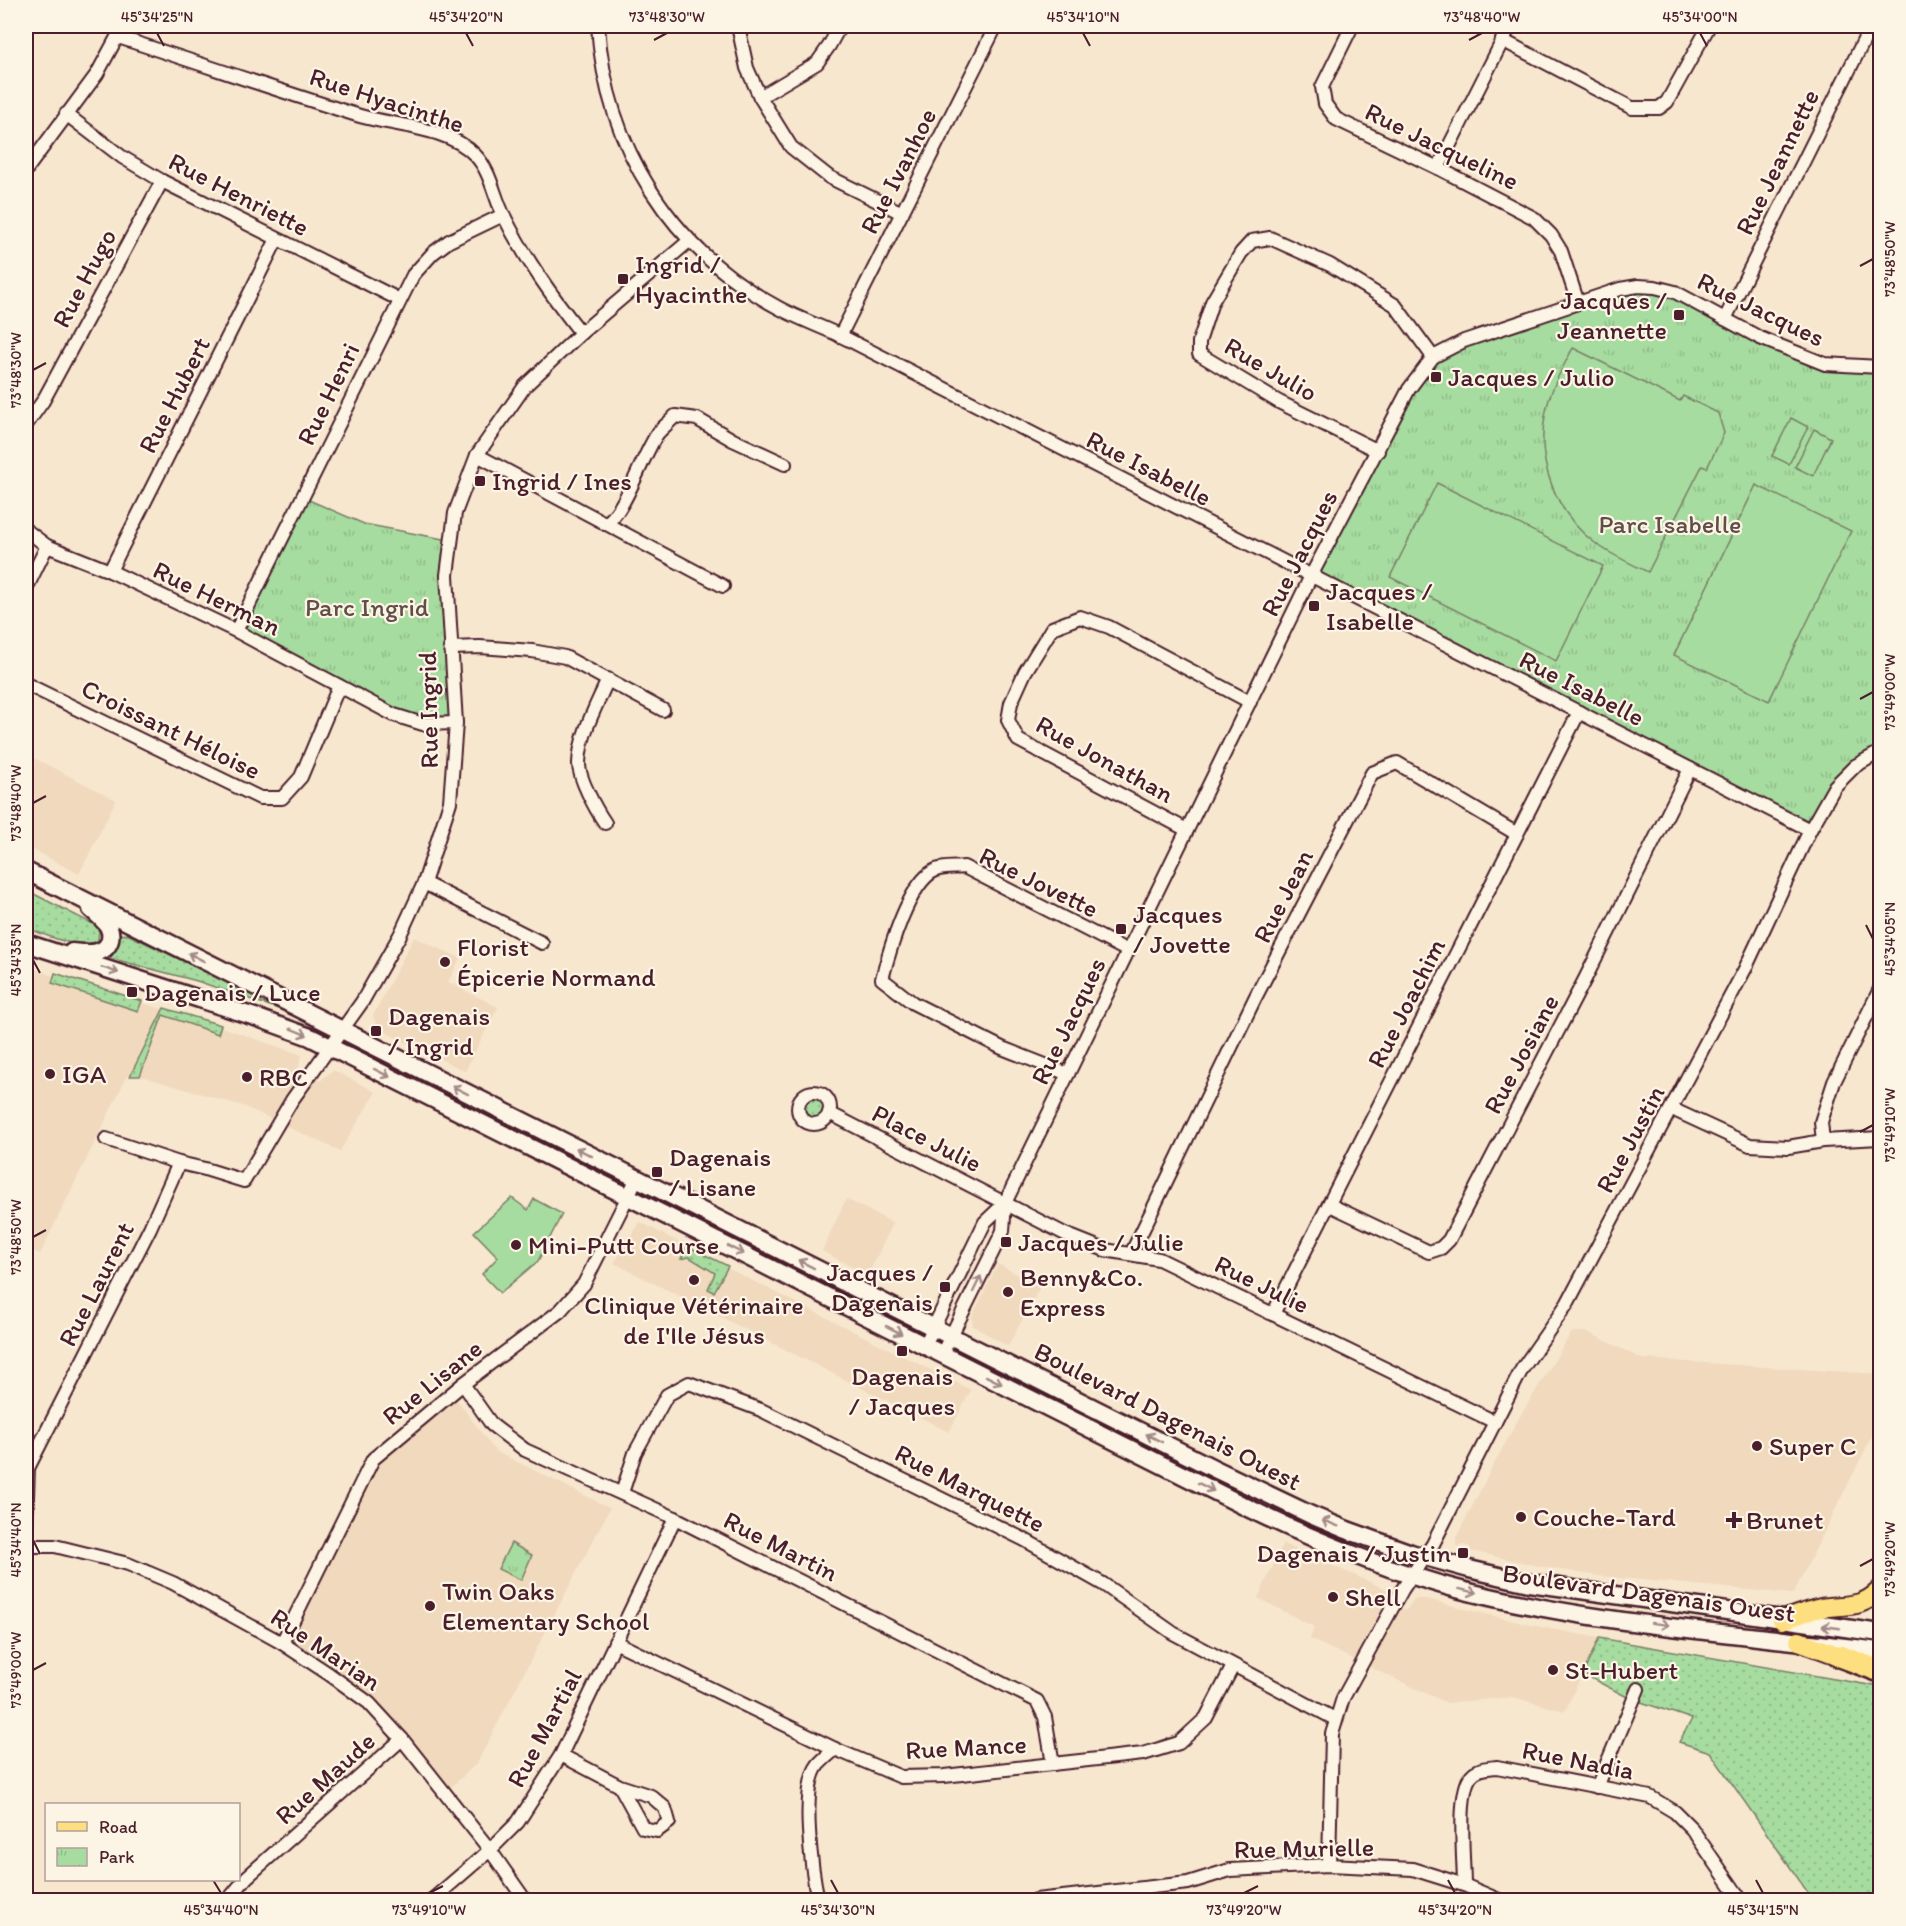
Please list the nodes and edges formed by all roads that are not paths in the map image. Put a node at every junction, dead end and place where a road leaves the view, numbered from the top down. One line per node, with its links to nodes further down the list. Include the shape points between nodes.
1 (598, 26): 19 (street, Rue Isabelle, via 607,94 620,131 645,184)
2 (738, 26): 11 (street, via 747,68)
3 (840, 26): 11 (street, via 817,63)
4 (996, 26): 16 (street, Rue Ivanhoe)
5 (1352, 26): 13 (street, Rue Jacqueline, via 1322,87 1325,104 1336,118)
6 (1510, 26): 10 (street)
7 (1708, 26): 10 (street, via 1667,102 1659,108 1632,108)
8 (1871, 26): 22 (street, Rue Jeannette)
9 (121, 31): 12 (street, via 97,74); 17 (street, Rue Hyacinthe, via 363,116 430,131 463,144 486,170)
10 (1502, 40): 13 (street)
11 (760, 97): 16 (street, via 791,147 829,177)
12 (66, 114): 14 (street); 15 (street, Rue Henriette)
13 (1438, 168): 21 (street, Rue Jacqueline, via 1534,218 1561,251)
14 (26, 170)
15 (162, 182): 18 (street, Rue Henriette); 27 (street, Rue Hugo, via 43,401)
16 (902, 213): 24 (street, Rue Ivanhoe)
17 (503, 215): 20 (street, Rue Henri, via 433,253 413,275); 23 (street, Rue Hyacinthe, via 541,281)
18 (277, 239): 20 (street, Rue Henriette); 34 (street, Rue Hubert)
19 (689, 241): 23 (street, Rue Ingrid); 24 (street, Rue Isabelle, via 731,277 778,308)
20 (399, 300): 38 (street, Rue Henri)
21 (1578, 303): 22 (street, Rue Jacques, via 1620,289 1655,287 1676,292); 25 (street, Rue Jacques, via 1464,341)
22 (1725, 319): 26 (street, Rue Jacques, via 1825,364)
23 (581, 333): 29 (street, Rue Ingrid, via 525,386)
24 (840, 336): 35 (street, Rue Isabelle)
25 (1433, 357): 28 (street, Rue Jacques, via 1409,389); 28 (street, Rue Julio, via 1395,305 1330,265 1270,238 1252,241 1241,253 1212,302 1199,354 1279,402)
26 (1881, 367)
27 (26, 425)
28 (1378, 451): 35 (street, Rue Jacques)
29 (477, 454): 31 (street); 39 (street, Rue Ingrid, via 455,513 447,575)
30 (785, 464): 31 (street, via 697,419 675,416 658,433 612,520)
31 (605, 524): 36 (street)
32 (26, 530): 33 (street, Rue Herman)
33 (47, 546): 34 (street, Rue Herman); 37 (street)
34 (110, 571): 38 (street, Rue Herman)
35 (1311, 576): 43 (street, Rue Jacques); 45 (street, Rue Isabelle)
36 (723, 586)
37 (26, 590)
38 (236, 631): 42 (street, Rue Herman)
39 (450, 648): 40 (street, via 532,651 565,657); 46 (street, Rue Ingrid)
40 (608, 679): 44 (street); 49 (street, via 582,742 579,765 594,807)
41 (26, 684): 42 (street, Croissant Héloise, via 260,798 282,798 301,777)
42 (339, 686): 46 (street, Rue Herman, via 394,715 423,724)
43 (1250, 702): 50 (street, Rue Jacques); 50 (street, Rue Jonathan, via 1109,627 1080,617 1052,628 1025,672 1008,720 1018,740)
44 (663, 710)
45 (1579, 712): 48 (street, Rue Isabelle); 52 (street, Rue Joachim)
46 (456, 723): 54 (street, Rue Ingrid, via 450,801)
47 (1881, 752): 51 (street, Rue Justin, via 1855,766 1835,786)
48 (1690, 769): 51 (street, Rue Isabelle); 73 (street, Rue Josiane, via 1449,1240 1429,1252)
49 (605, 823)
50 (1187, 830): 59 (street, Rue Jacques)
51 (1810, 830): 64 (street, Rue Justin, via 1745,969)
52 (1517, 834): 73 (street, Rue Joachim); 74 (street, Rue Jean, via 1397,762 1372,773 1255,998)
53 (26, 871): 55 (main road, Boulevard Dagenais Ouest)
54 (424, 883): 57 (street); 61 (street, Rue Ingrid, via 386,961)
55 (82, 900): 58 (main road, via 108,927 109,943 94,953); 61 (main road, Boulevard Dagenais Ouest, one-way to 55)
56 (26, 943): 58 (main road, Boulevard Dagenais Ouest)
57 (542, 943)
58 (46, 950): 62 (main road, Boulevard Dagenais Ouest, one-way to 62, via 276,1024)
59 (1128, 951): 63 (street, Rue Jacques); 63 (street, Rue Jovette, via 964,867 936,870 923,880 907,906 893,937 882,979 913,1003 1002,1048)
60 (1881, 989): 68 (street, via 1834,1082 1821,1122)
61 (342, 1030): 62 (street, Rue Ingrid); 70 (main road, Boulevard Dagenais Ouest, one-way to 61)
62 (330, 1047): 69 (street, Rue Ingrid, via 244,1181); 71 (main road, Boulevard Dagenais Ouest, one-way to 71)
63 (1068, 1074): 72 (street, Rue Jacques)
64 (1672, 1109): 68 (street, via 1750,1145 1788,1147); 81 (street, Rue Justin, via 1567,1304 1522,1369)
65 (829, 1113): 72 (street, Place Julie)
66 (1881, 1138): 68 (street)
67 (106, 1139): 69 (street)
68 (1823, 1141)
69 (179, 1163): 84 (street, Rue Laurent, via 28,1468)
70 (636, 1178): 71 (street, Rue Lisane); 76 (main road, Boulevard Dagenais Ouest, one-way to 70)
71 (628, 1196): 78 (main road, Boulevard Dagenais Ouest, one-way to 78); 80 (street, Rue Lisane, via 584,1284 574,1296 560,1311)
72 (1005, 1203): 74 (street, Rue Julie, via 1065,1234 1105,1250); 76 (street, Rue Jacques, via 985,1222); 77 (street, Rue Jacques, one-way to 72, via 1003,1231)
73 (1330, 1204): 75 (street, Rue Joachim)
74 (1131, 1254): 75 (street, Rue Julie, via 1159,1259)
75 (1273, 1314): 81 (street, Rue Julie)
76 (934, 1327): 77 (main road, Boulevard Dagenais Ouest); 78 (street, Rue Jacques)
77 (951, 1336): 79 (street, Rue Jacques); 86 (main road, Boulevard Dagenais Ouest, one-way to 77, via 1311,1515)
78 (925, 1346): 79 (main road, Boulevard Dagenais Ouest)
79 (942, 1354): 87 (main road, Boulevard Dagenais Ouest, one-way to 87, via 1290,1528)
80 (463, 1384): 82 (street, Rue Martin, via 492,1425 525,1450); 93 (street, Rue Lisane, via 372,1459)
81 (1495, 1422): 86 (street, Rue Justin)
82 (622, 1493): 83 (street, Rue Martin); 96 (street, Rue Marquette, via 636,1453 667,1395 689,1383 761,1410 1023,1539)
83 (675, 1518): 92 (street, Rue Martial); 103 (street, Rue Martin, via 1037,1701 1045,1717)
84 (26, 1527)
85 (26, 1546): 93 (street, Rue Marian, via 54,1546 128,1564 173,1583)
86 (1424, 1557): 87 (street); 89 (main road, Boulevard Dagenais Ouest, via 1529,1583)
87 (1412, 1575): 91 (main road, Boulevard Dagenais Ouest, one-way to 91, via 1545,1608); 99 (street)
88 (1881, 1590): 89 (main road, via 1858,1604 1827,1607)
89 (1782, 1620): 90 (main road, Boulevard Dagenais Ouest, one-way to 89)
90 (1881, 1633)
91 (1799, 1641): 94 (main road, Boulevard Dagenais Ouest); 95 (main road)
92 (615, 1642): 101 (street, Rue Mance); 102 (street, Rue Martial)
93 (282, 1643): 100 (street, Rue Marian, via 369,1702)
94 (1881, 1651)
95 (1840, 1656): 97 (highway)
96 (1233, 1666): 99 (street, Rue Marquette); 103 (street, Rue Mance, via 1206,1718 1179,1743 1143,1754)
97 (1881, 1671)
98 (1638, 1689): 105 (street)
99 (1335, 1719): 107 (street)
100 (402, 1739): 106 (street, Rue Marian); 109 (street, Rue Maude, via 247,1877)
101 (835, 1749): 103 (street, Rue Mance, via 901,1777); 112 (street, via 816,1767 808,1801)
102 (561, 1755): 104 (street); 106 (street, Rue Martial, via 518,1822)
103 (1053, 1764)
104 (620, 1786)
105 (1597, 1787): 108 (street, Rue Nadia, via 1497,1767 1480,1769 1470,1776 1463,1796); 115 (street, Rue Nadia, via 1650,1797 1675,1812 1692,1829)
106 (490, 1850): 110 (street, Rue Martial); 111 (street, Rue Marian)
107 (1329, 1865): 108 (street, Rue Murielle, via 1413,1869); 113 (street, Rue Murielle, via 1230,1870 1188,1883)
108 (1464, 1885): 114 (street, Rue Murielle)
109 (228, 1900)
110 (432, 1900)
111 (525, 1900)
112 (818, 1900)
113 (1036, 1900)
114 (1499, 1900)
115 (1741, 1900)

